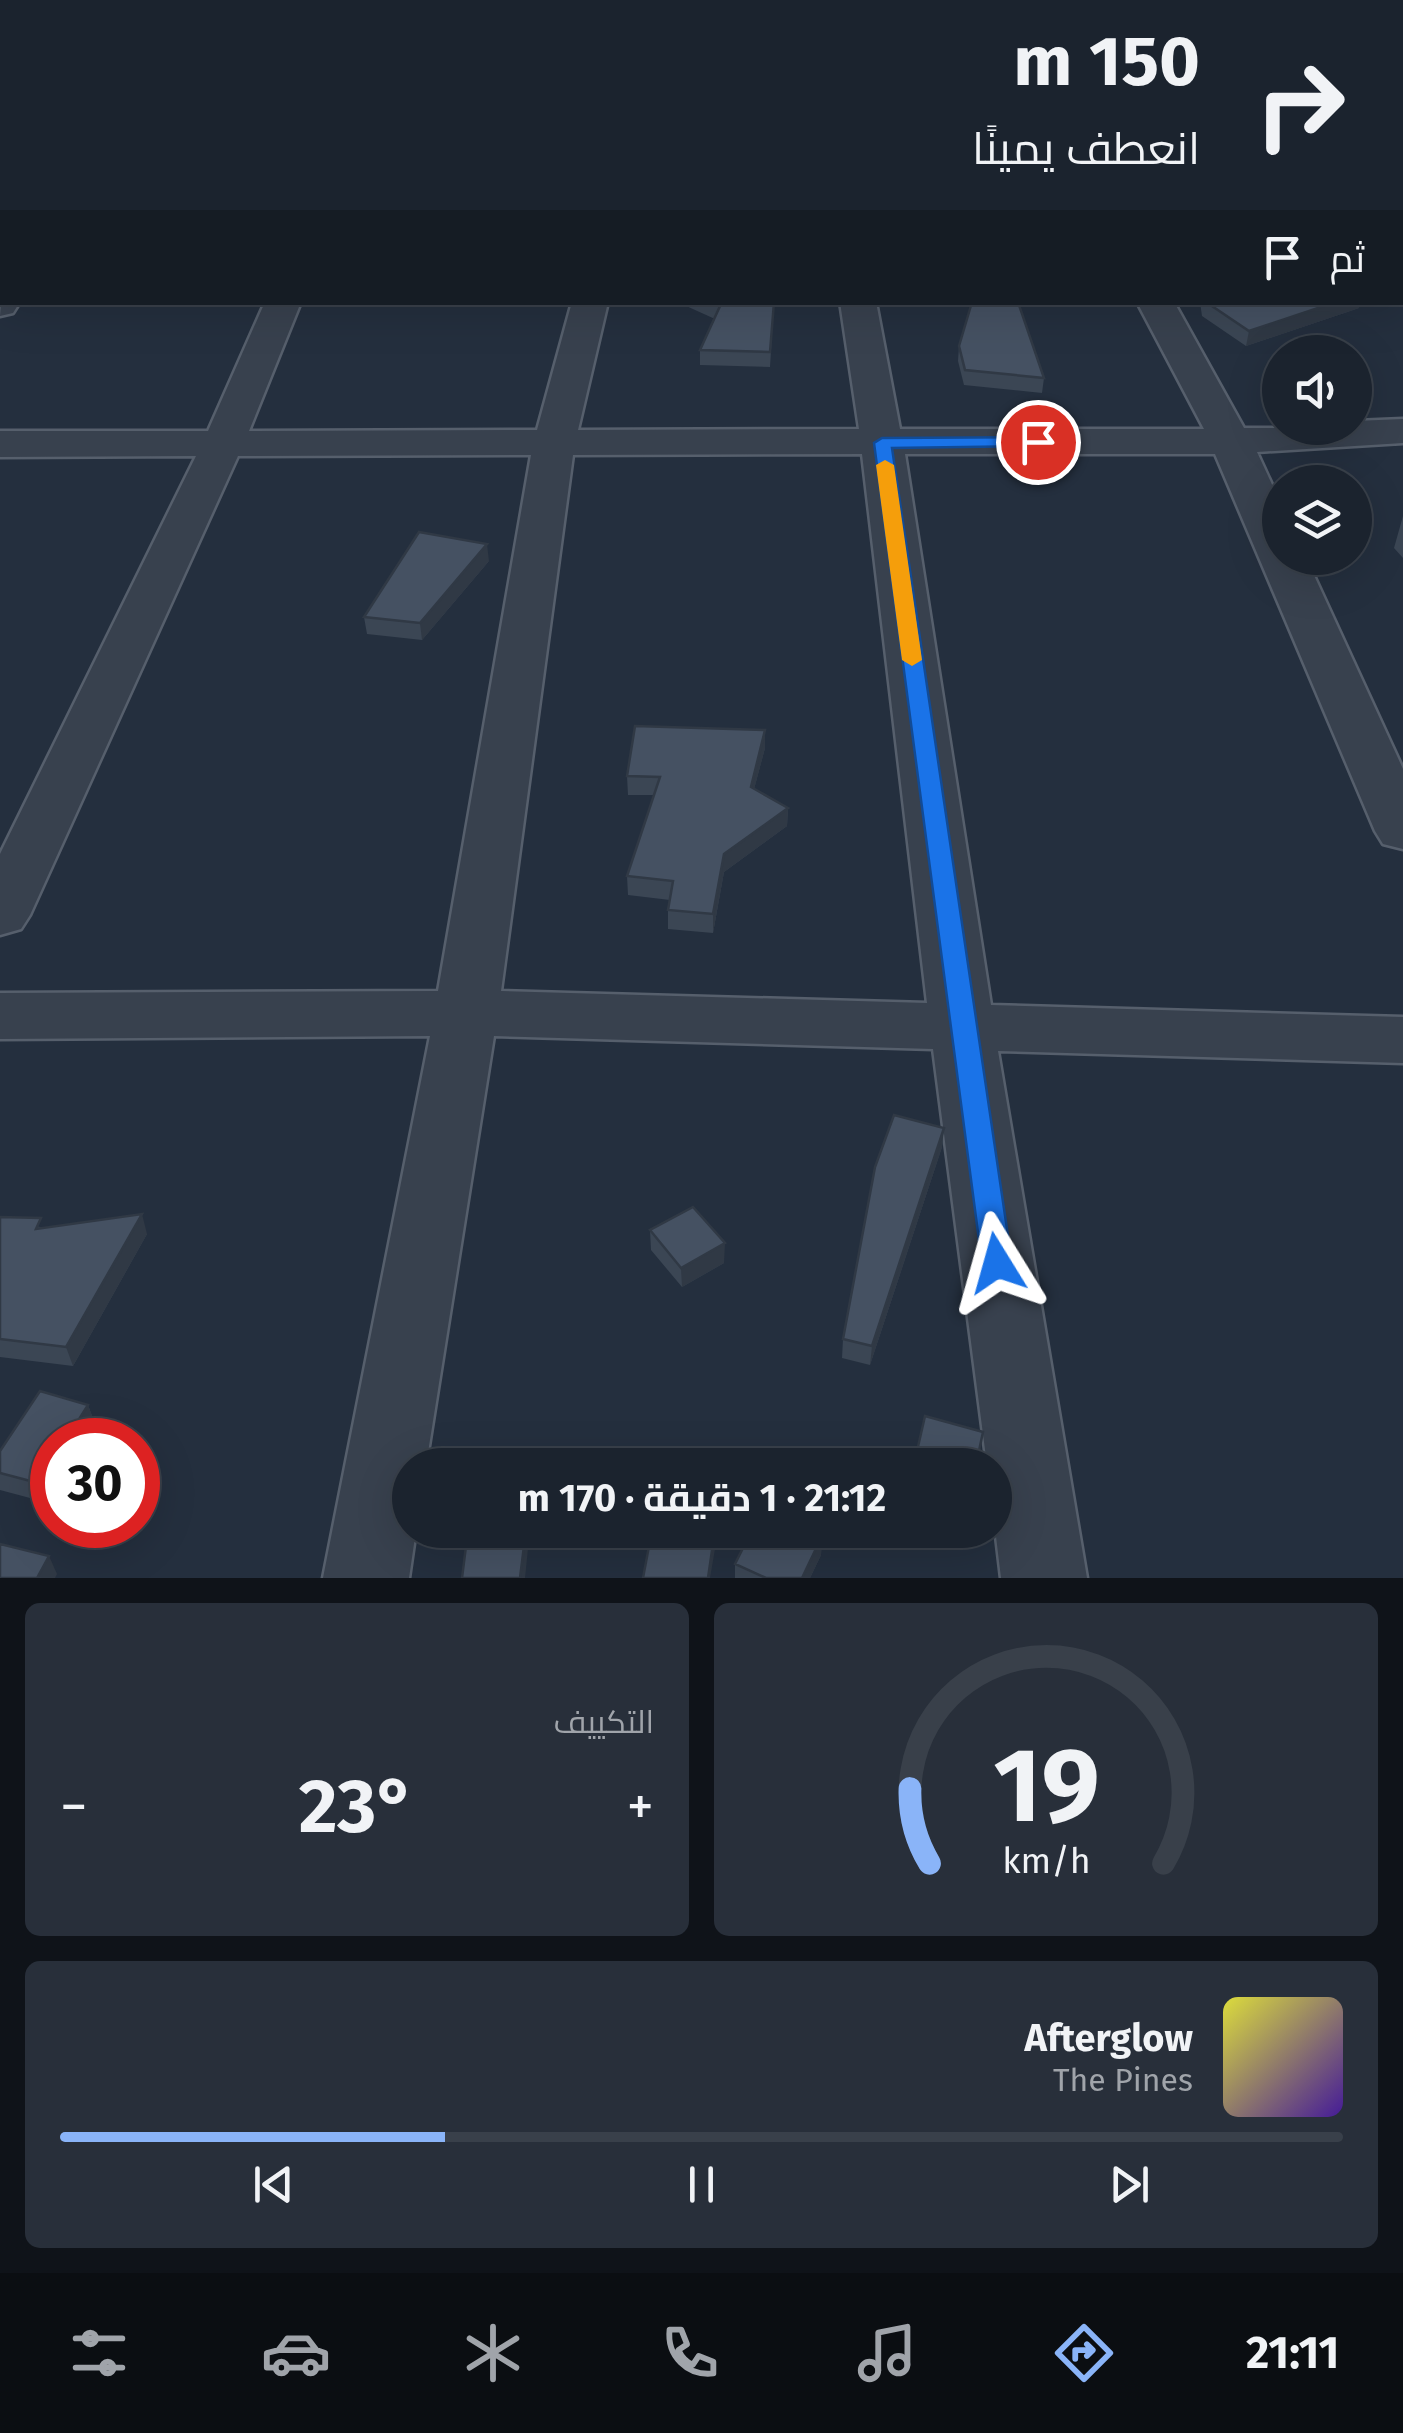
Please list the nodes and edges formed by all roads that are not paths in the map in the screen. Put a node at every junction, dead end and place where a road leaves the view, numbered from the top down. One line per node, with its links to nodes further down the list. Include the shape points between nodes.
1 (282, 305): 9 (street)
2 (589, 305): 10 (street)
3 (859, 305): 7 (street)
4 (1157, 305): 6 (street)
5 (1403, 432): 6 (street)
6 (1232, 441): 7 (street); 11 (street)
7 (882, 443): 10 (street); 17 (street)
8 (0, 444): 9 (street)
9 (223, 444): 10 (street); 14 (street)
10 (554, 444): 15 (street)
11 (1262, 510)
12 (1290, 575): 13 (street)
13 (1403, 832)
14 (0, 915)
15 (466, 1013): 16 (street); 17 (street); 19 (street)
16 (0, 1016)
17 (962, 1026): 18 (street); 20 (street)
18 (1403, 1040)
19 (366, 1578)
20 (1044, 1578)

